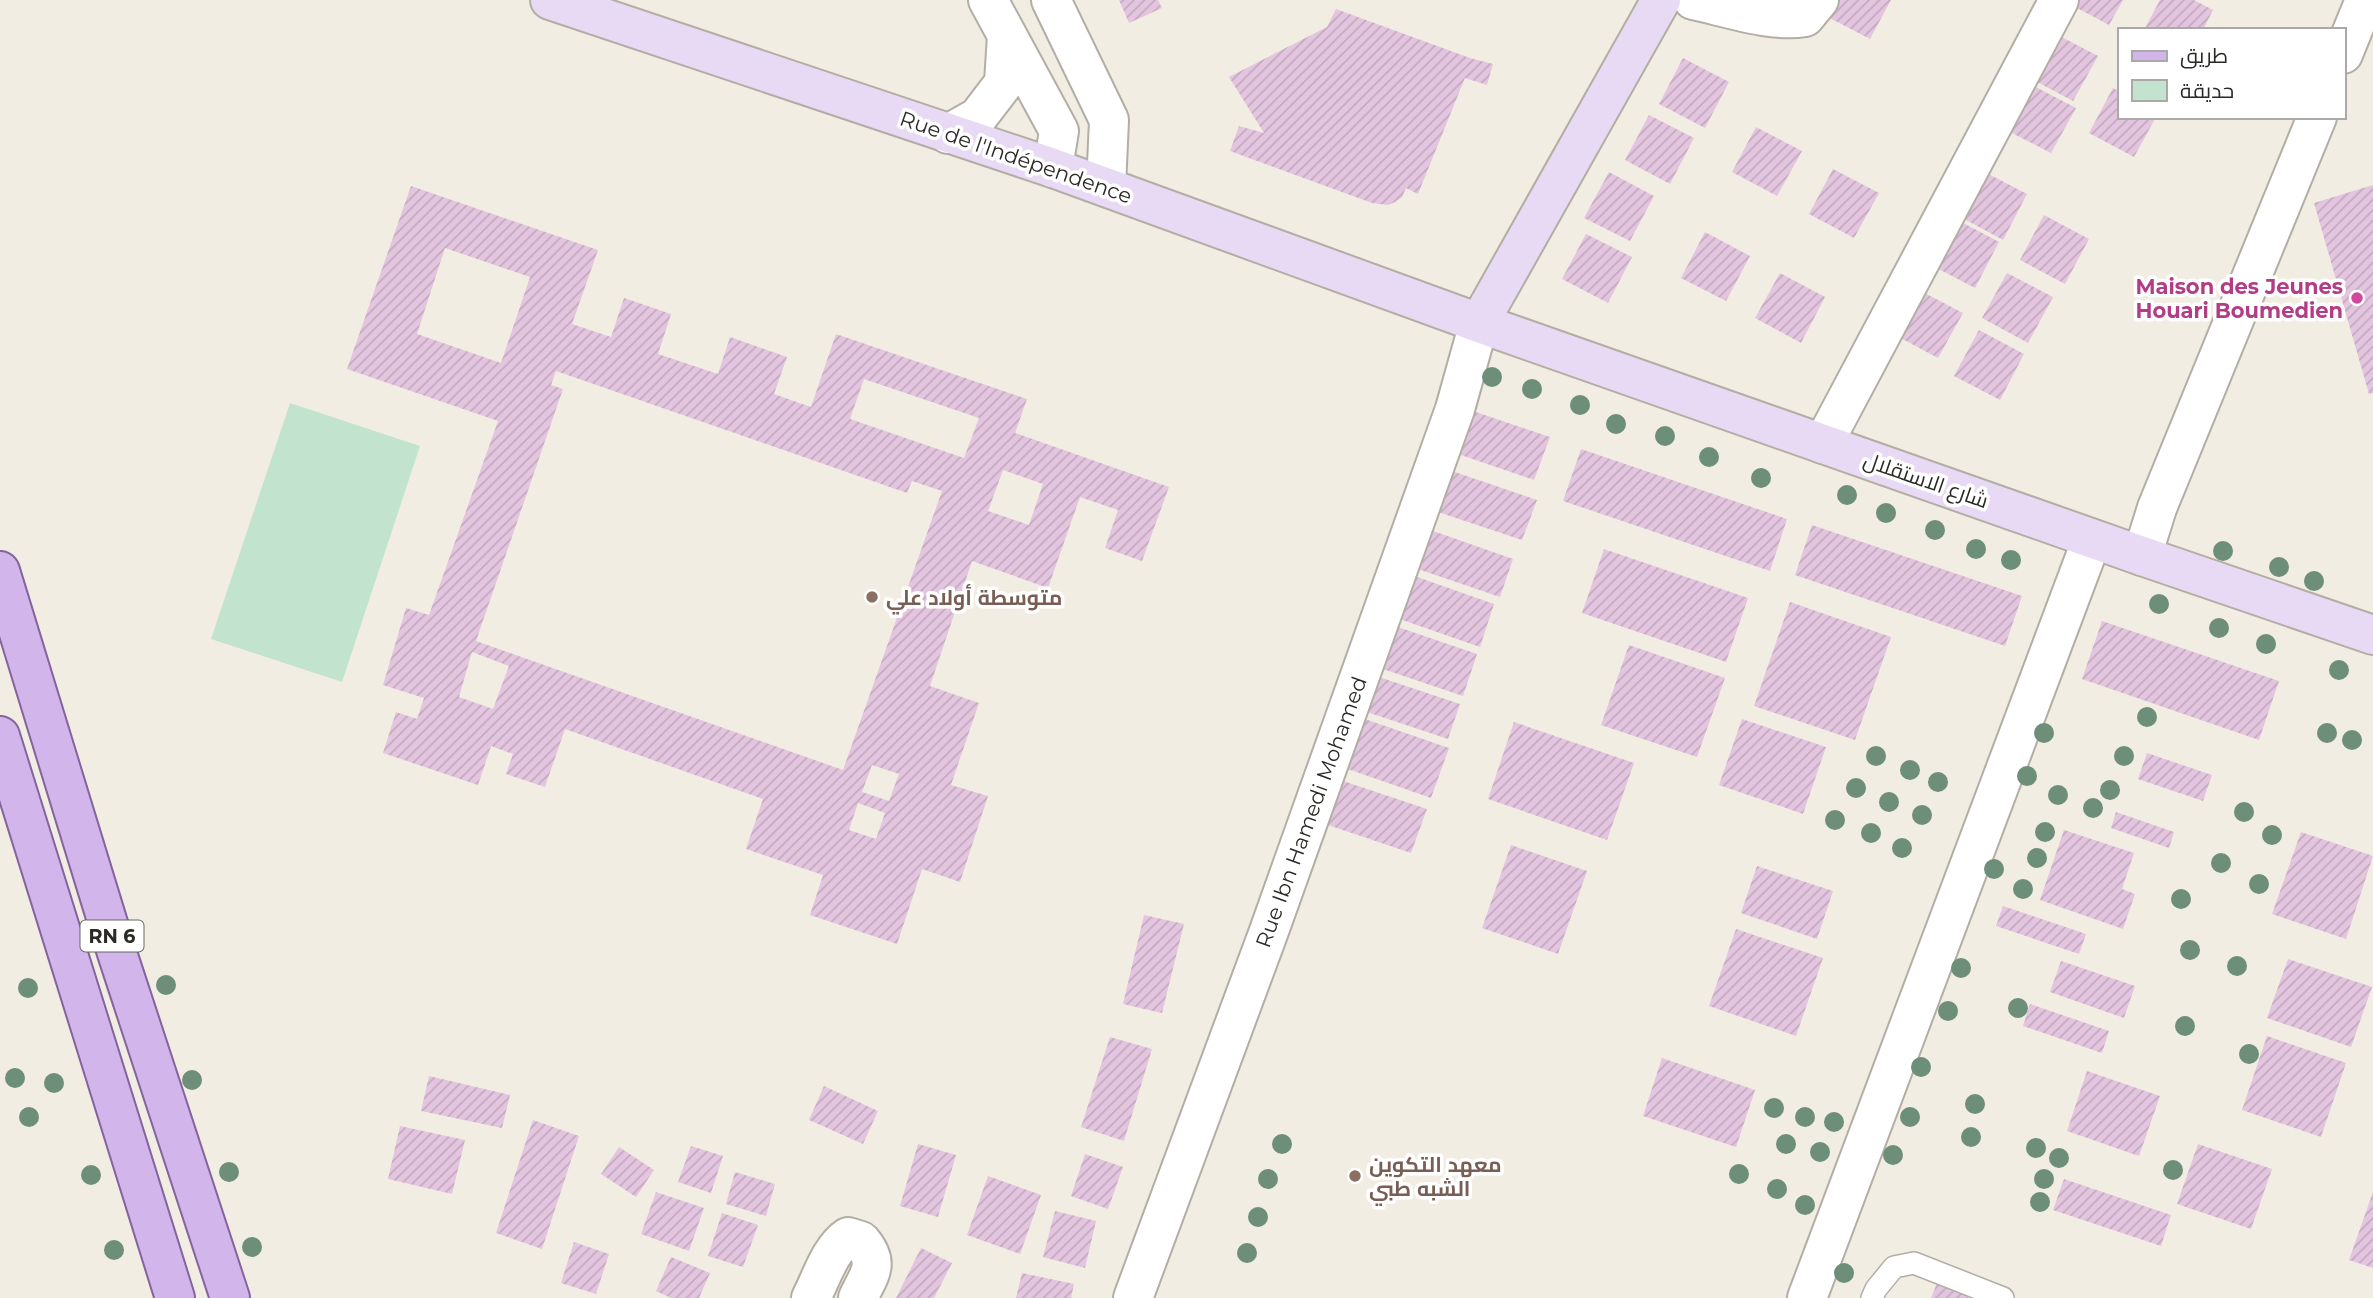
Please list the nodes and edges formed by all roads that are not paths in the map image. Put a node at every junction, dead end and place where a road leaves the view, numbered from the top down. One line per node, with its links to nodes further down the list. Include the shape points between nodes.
1 (550, 0): 12 (street, Rue de l'Indépendence)
2 (988, 0): 9 (street)
3 (1051, 0): 14 (street, via 1109,120)
4 (1661, 0): 15 (street)
5 (1693, 0): 6 (street, via 1795,19 1805,17)
6 (1819, 0)
7 (2059, 0): 16 (street)
8 (2365, 0): 10 (street)
9 (1007, 35): 12 (street, via 1004,83 978,117); 13 (street, via 1059,131)
10 (2345, 49)
11 (2316, 119): 18 (street)
12 (948, 134): 13 (street, Rue de l'Indépendence)
13 (1053, 168): 14 (street, Rue de l'Indépendence)
14 (1106, 187): 15 (street, Rue de l'Indépendence)
15 (1479, 323): 16 (street, شارع الاستقلال); 26 (street, Rue Ibn Hamedi Mohamed, via 1455,409)
16 (1824, 444): 17 (street, شارع الاستقلال)
17 (2092, 539): 18 (street, شارع الاستقلال); 27 (street)
18 (2141, 556): 20 (street, شارع الاستقلال)
19 (0, 571): 23 (main road, RN 6, via 117,953)
20 (2373, 635)
21 (0, 736): 22 (main road, RN 6)
22 (175, 1298)
23 (230, 1298)
24 (811, 1298): 25 (street, via 834,1253 848,1237 861,1241 873,1258)
25 (858, 1298)
26 (1133, 1298)
27 (1807, 1298)
28 (1872, 1298): 29 (lane, via 1894,1267 1914,1263)
29 (2004, 1298)

